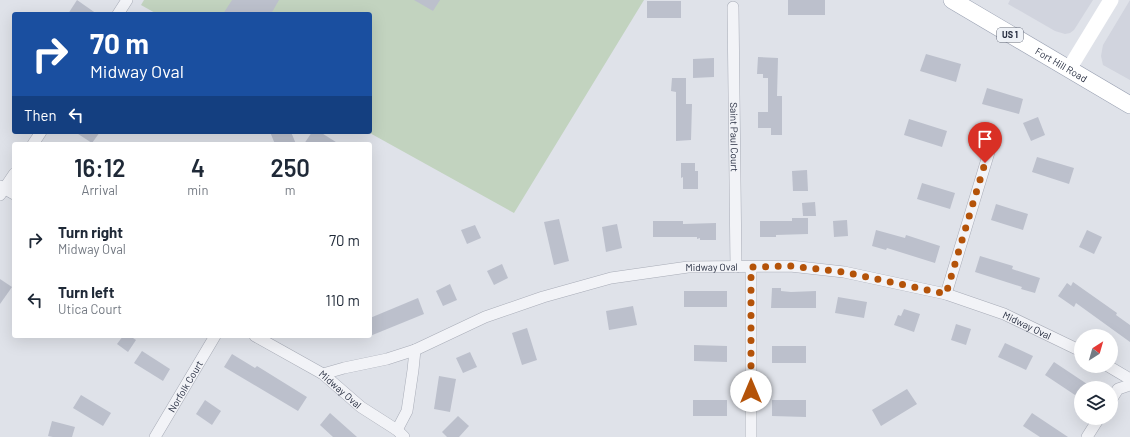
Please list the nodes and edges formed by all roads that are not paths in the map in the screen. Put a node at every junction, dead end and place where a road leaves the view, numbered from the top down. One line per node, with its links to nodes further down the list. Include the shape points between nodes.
1 (127, 0): 5 (street)
2 (952, 0): 6 (main road, Fort Hill Road / US 1)
3 (1111, 0): 6 (main road)
4 (733, 7): 11 (street, Saint Paul Court)
5 (119, 12)
6 (1069, 69): 7 (main road, Fort Hill Road / US 1)
7 (1130, 105)
8 (990, 149): 13 (street)
9 (12, 178): 10 (street)
10 (5, 191)
11 (736, 267): 12 (street, Midway Oval); 17 (street, Midway Oval, via 688,267 611,278 485,317)
12 (751, 267): 13 (street, Midway Oval, via 790,266 844,272); 26 (street)
13 (946, 294): 16 (street, Midway Oval, via 1004,314)
14 (214, 338): 25 (street, Norfolk Court)
15 (259, 338): 19 (street)
16 (1074, 348)
17 (414, 350): 19 (street, Midway Oval); 24 (street, Midway Oval, via 407,411)
18 (1118, 372): 20 (street)
19 (323, 374): 24 (street, Midway Oval, via 361,407)
20 (1130, 379)
21 (1130, 385): 22 (street)
22 (1118, 389)
23 (1094, 425): 27 (street)
24 (401, 433)
25 (155, 437)
26 (751, 437)
27 (1086, 437)

